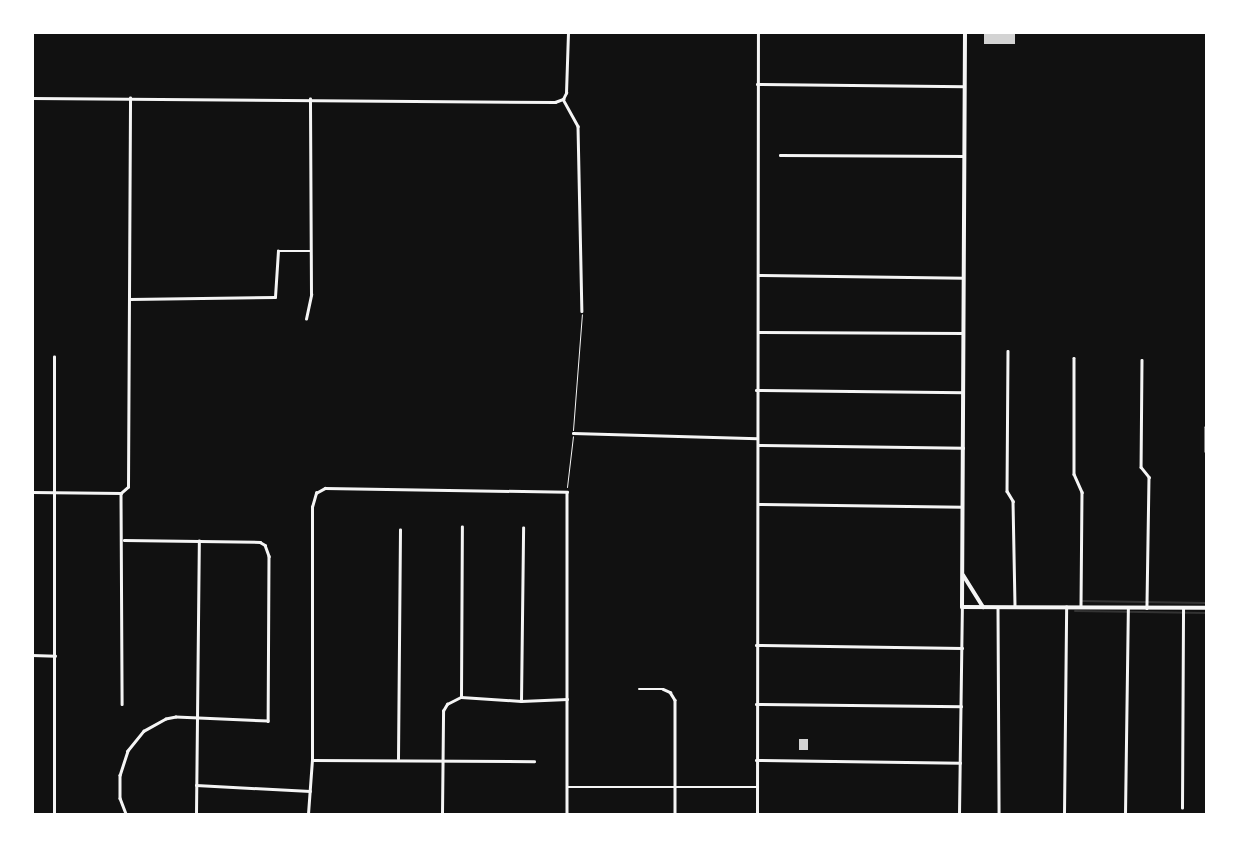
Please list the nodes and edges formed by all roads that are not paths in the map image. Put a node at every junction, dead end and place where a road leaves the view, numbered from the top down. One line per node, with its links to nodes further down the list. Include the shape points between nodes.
1 (568, 32): 9 (street)
2 (758, 32): 4 (street)
3 (965, 32): 5 (street)
4 (757, 84): 5 (street); 13 (street)
5 (964, 86): 11 (street)
6 (32, 98): 7 (street)
7 (130, 98): 8 (street); 15 (street)
8 (310, 99): 9 (street, via 545,103); 12 (street)
9 (563, 99): 16 (street, via 578,126)
10 (780, 154): 11 (street)
11 (964, 156): 14 (street)
12 (311, 251): 15 (street, via 278,251 276,297); 17 (street, via 311,296)
13 (758, 275): 14 (street); 18 (street)
14 (964, 278): 19 (street)
15 (130, 299): 34 (street, via 128,487)
16 (582, 311)
17 (306, 319)
18 (759, 332): 19 (street); 24 (street)
19 (963, 333): 25 (street)
20 (1008, 351): 46 (street, via 1007,491 1013,501)
21 (54, 358): 33 (street)
22 (1074, 358): 48 (street, via 1074,474 1082,492)
23 (1142, 360): 50 (street, via 1141,467 1149,477)
24 (756, 390): 25 (street); 28 (street)
25 (963, 392): 30 (street)
26 (1206, 427): 31 (street)
27 (573, 433): 28 (street)
28 (757, 438): 29 (street)
29 (758, 445): 30 (street); 35 (street)
30 (963, 448): 36 (street)
31 (1206, 451)
32 (32, 492): 33 (street)
33 (56, 492): 34 (street); 56 (street)
34 (121, 493): 40 (street)
35 (758, 504): 36 (street); 53 (street)
36 (962, 507): 42 (street)
37 (462, 527): 58 (street)
38 (523, 528): 60 (street)
39 (400, 530): 65 (street)
40 (124, 540): 41 (street); 61 (street)
41 (199, 542): 64 (street); 64 (street, via 265,544 269,556 268,721)
42 (962, 574): 43 (street); 44 (street)
43 (962, 607): 44 (street); 54 (street)
44 (984, 607): 45 (street)
45 (998, 607): 46 (street); 87 (street)
46 (1015, 607): 47 (street)
47 (1066, 607): 48 (street); 88 (street)
48 (1081, 608): 49 (street)
49 (1128, 608): 50 (street); 89 (street)
50 (1147, 608): 51 (street)
51 (1183, 608): 52 (street); 76 (street)
52 (1206, 608)
53 (756, 645): 54 (street); 62 (street)
54 (962, 648): 63 (street)
55 (32, 655): 56 (street)
56 (55, 656): 77 (street)
57 (639, 689): 74 (street, via 670,692 675,700)
58 (461, 697): 60 (street); 66 (street, via 446,704 443,711)
59 (568, 699): 60 (street); 67 (street, via 567,492 325,488 316,493 312,507); 72 (street)
60 (521, 701)
61 (122, 704)
62 (756, 704): 63 (street); 68 (street)
63 (961, 706): 70 (street)
64 (197, 718): 71 (street); 78 (street, via 166,719 144,731 135,741 120,775 120,798)
65 (398, 759): 66 (street); 67 (street)
66 (442, 759): 69 (street); 82 (street)
67 (312, 760): 75 (street)
68 (756, 760): 70 (street); 73 (street)
69 (534, 761)
70 (960, 763): 86 (street)
71 (196, 785): 75 (street); 79 (street)
72 (567, 786): 74 (street); 83 (street)
73 (756, 787): 74 (street); 85 (street)
74 (675, 788): 84 (street)
75 (310, 791): 80 (street)
76 (1182, 808)
77 (54, 814)
78 (126, 814)
79 (196, 814)
80 (308, 814)
81 (349, 814): 82 (street)
82 (443, 814)
83 (567, 814)
84 (675, 814)
85 (757, 814)
86 (959, 814)
87 (998, 814)
88 (1064, 814)
89 (1125, 814)

